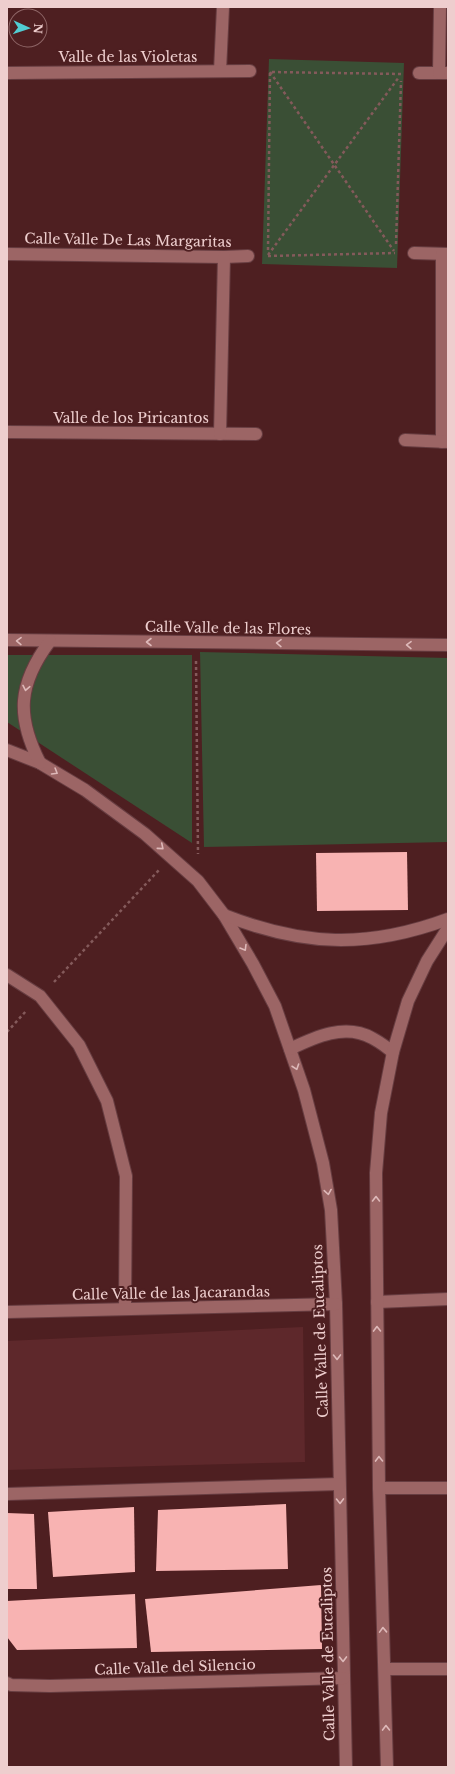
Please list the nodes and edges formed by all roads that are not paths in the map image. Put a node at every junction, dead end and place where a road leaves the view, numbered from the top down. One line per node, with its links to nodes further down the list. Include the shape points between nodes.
1 (223, 7): 3 (street)
2 (440, 7): 7 (street)
3 (220, 71): 4 (street, Valle de las Violetas); 5 (street, Valle de las Violetas)
4 (250, 72)
5 (7, 73)
6 (419, 73): 7 (street)
7 (444, 73)
8 (414, 252): 10 (street)
9 (7, 254): 12 (street, Calle Valle De Las Margaritas)
10 (445, 254): 17 (street)
11 (248, 256): 12 (street, Calle Valle De Las Margaritas)
12 (224, 257): 14 (street)
13 (7, 432): 14 (street, Valle de los Piricantos)
14 (220, 434): 15 (street, Valle de los Piricantos)
15 (256, 434)
16 (405, 440): 17 (street)
17 (445, 442)
18 (7, 640): 19 (street, Calle Valle de las Flores, one-way to 18)
19 (50, 641): 20 (street, Calle Valle de las Flores, one-way to 19); 22 (street, one-way to 22, via 37,659 28,679 24,700 24,722 30,743)
20 (448, 645)
21 (7, 750): 22 (street)
22 (40, 763): 23 (street, one-way to 23, via 85,790 172,856 198,881)
23 (224, 915): 24 (street, via 256,927 322,940 390,936); 27 (street, Calle Valle de Eucaliptos, one-way to 27, via 275,1006)
24 (448, 919)
25 (448, 928): 28 (street, via 427,961 408,1000)
26 (7, 976): 32 (street, via 40,996 79,1045 107,1101 126,1176)
27 (290, 1050): 28 (street, via 311,1038 333,1032 352,1032 371,1037); 31 (street, Calle Valle de Eucaliptos, one-way to 31, via 304,1090 323,1163 331,1210)
28 (393, 1052): 30 (street, one-way to 28, via 376,1173 381,1113)
29 (448, 1299): 30 (street)
30 (377, 1302): 35 (street, one-way to 30)
31 (336, 1304): 32 (street, Calle Valle de las Jacarandas); 34 (street, Calle Valle de Eucaliptos, one-way to 34)
32 (125, 1309): 33 (street, Calle Valle de las Jacarandas)
33 (7, 1312)
34 (339, 1484): 37 (street); 40 (street, Calle Valle de Eucaliptos, one-way to 40)
35 (379, 1488): 36 (street); 38 (street, one-way to 35)
36 (448, 1488)
37 (7, 1494)
38 (385, 1669): 39 (street); 43 (street, one-way to 38)
39 (448, 1669)
40 (344, 1678): 41 (street, Calle Valle del Silencio, via 50,1686); 42 (street, Calle Valle de Eucaliptos)
41 (7, 1683)
42 (346, 1767)
43 (387, 1767)

